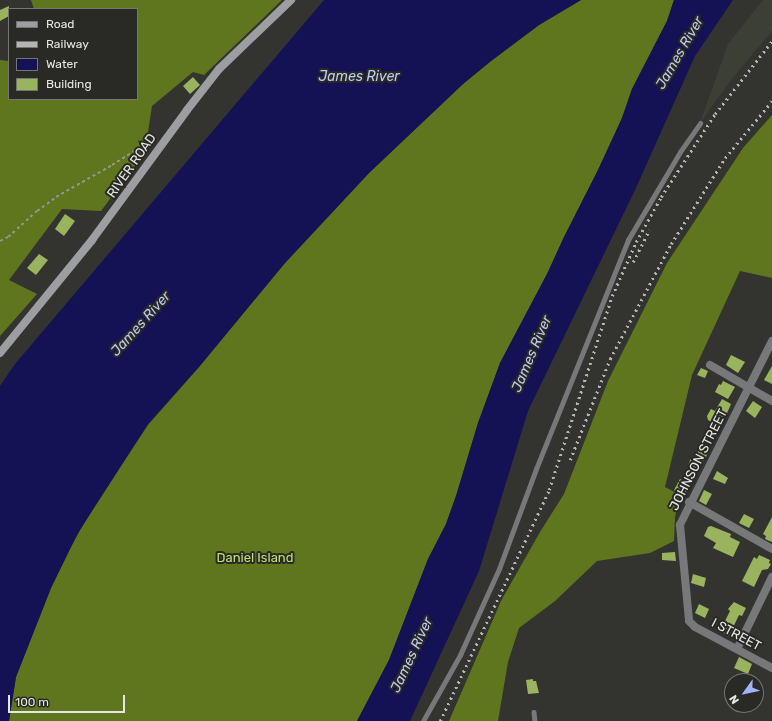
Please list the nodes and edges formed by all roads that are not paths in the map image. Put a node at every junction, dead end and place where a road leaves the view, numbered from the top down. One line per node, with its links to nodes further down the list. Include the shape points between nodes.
1 (291, 0): 4 (street, RIVER ROAD, via 219,69 101,229)
2 (700, 123): 15 (lane, via 628,240 536,469 499,569 460,655)
3 (772, 341): 6 (street, JOHNSON STREET)
4 (0, 353)
5 (710, 365): 6 (street)
6 (749, 388): 7 (street); 8 (street, JOHNSON STREET)
7 (772, 402)
8 (690, 502): 9 (street); 11 (street, JOHNSON STREET, via 680,524)
9 (772, 549)
10 (772, 577): 12 (street)
11 (689, 621): 12 (street, I STREET)
12 (737, 649): 13 (street, I STREET)
13 (772, 668)
14 (534, 712): 16 (lane)
15 (423, 721)
16 (535, 721)

